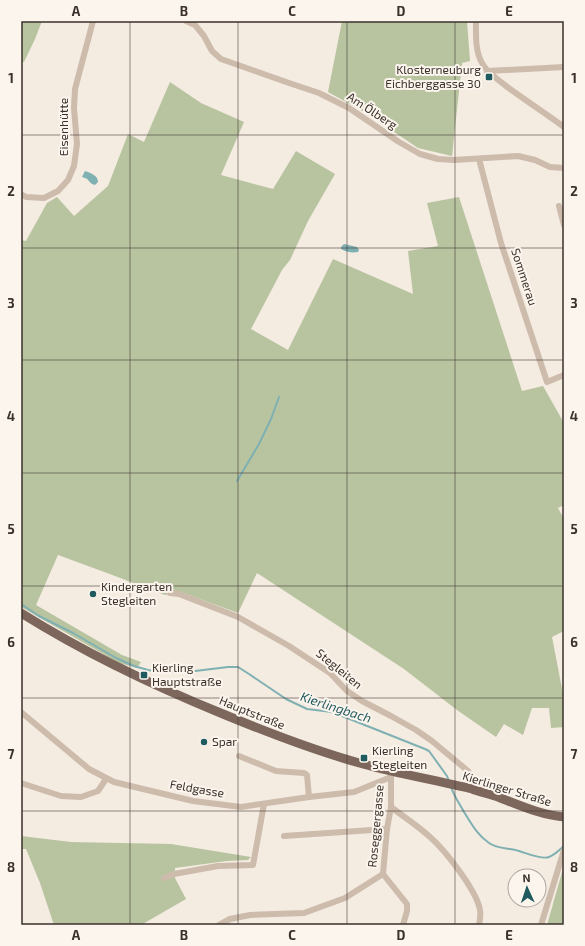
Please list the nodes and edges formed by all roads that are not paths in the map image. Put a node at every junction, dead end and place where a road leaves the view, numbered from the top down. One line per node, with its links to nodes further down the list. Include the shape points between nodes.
1 (93, 21): 10 (street, Eisenhütte, via 75,89 74,166 68,180 58,191 44,198)
2 (186, 21): 4 (street, Am Ölberg)
3 (476, 21): 6 (street, via 475,38 481,62)
4 (196, 23): 8 (street, Am Ölberg, via 212,51 221,59 319,92 349,108 420,154 438,159)
5 (564, 67): 6 (street)
6 (487, 71): 7 (street)
7 (564, 126)
8 (479, 159): 9 (street, Am Ölberg, via 518,156 536,160 550,167); 13 (street, Sommerau, via 501,243 547,382)
9 (564, 168)
10 (21, 194)
11 (559, 206): 12 (street)
12 (564, 225)
13 (564, 375)
14 (170, 593): 22 (street, Stegleiten, via 179,594 238,617 289,646 330,673 347,691 362,701 432,741 468,771 471,775)
15 (21, 613): 18 (main road, Hauptstraße, via 110,664 184,698 261,730)
16 (21, 712): 19 (street, Feldgasse, via 89,769)
17 (239, 756): 23 (street, via 276,771 304,773 307,775)
18 (392, 775): 21 (main road, Hauptstraße); 23 (street, Feldgasse, via 354,792); 25 (street, Roseggergasse)
19 (106, 779): 20 (street, via 98,791 80,797 61,796); 24 (street, Feldgasse, via 193,801 241,807)
20 (21, 782)
21 (443, 783): 22 (main road, Kierlinger Straße)
22 (472, 790): 26 (main road, Kierlinger Straße, via 548,814)
23 (309, 797): 24 (street, Feldgasse)
24 (264, 804): 31 (street, via 253,865 218,866)
25 (391, 807): 27 (street, Roseggergasse); 34 (street, via 430,837 464,878 479,906)
26 (564, 816)
27 (387, 829): 28 (street); 30 (street, Roseggergasse)
28 (284, 836)
29 (564, 850): 35 (street)
30 (383, 874): 32 (street, Roseggergasse, via 345,898 304,913 250,915 230,919); 33 (street, via 407,904)
31 (164, 878)
32 (219, 925)
33 (403, 925)
34 (479, 925)
35 (541, 925)

